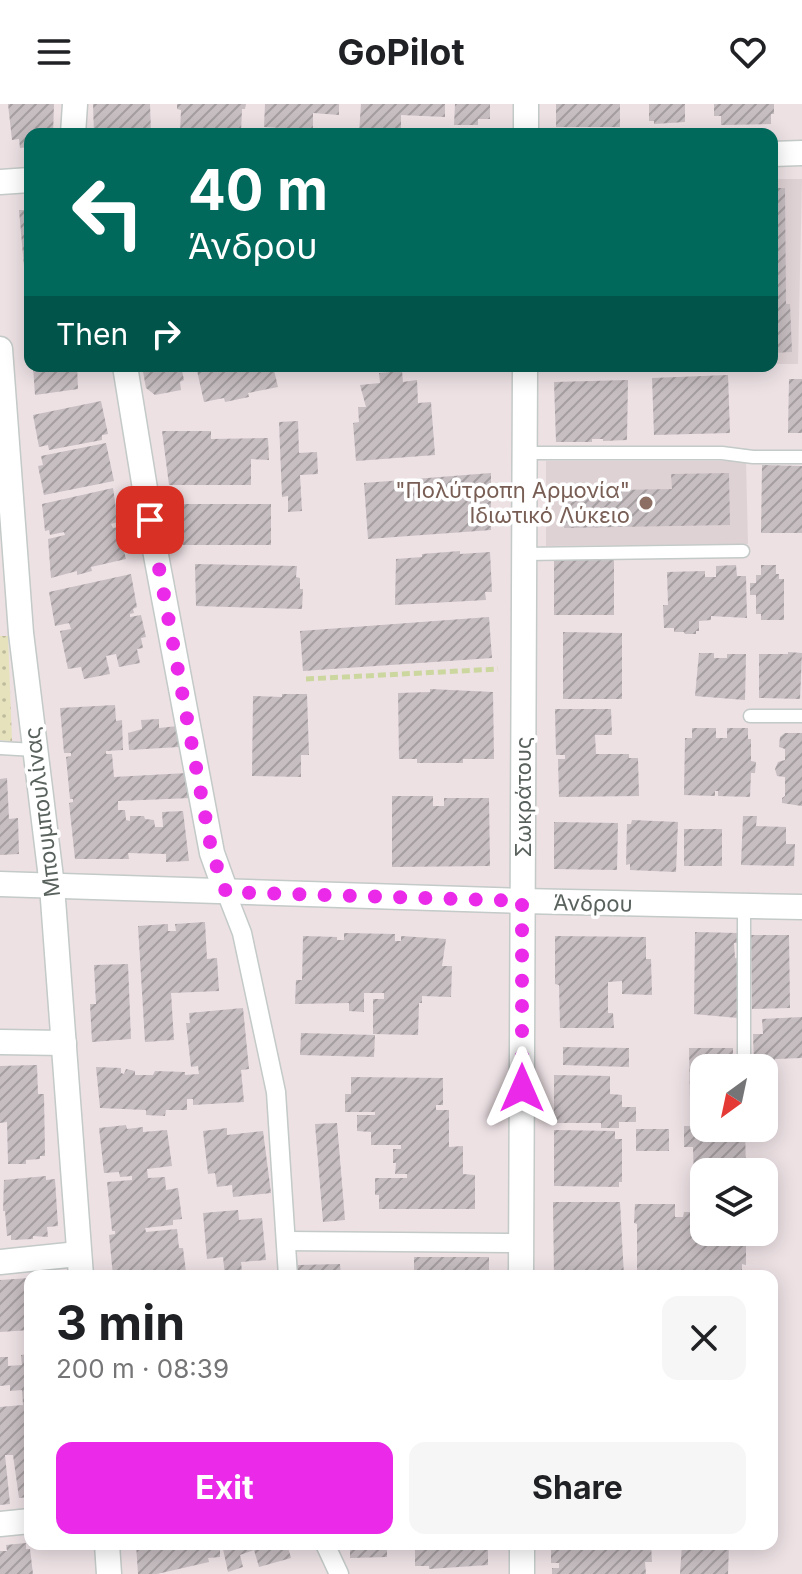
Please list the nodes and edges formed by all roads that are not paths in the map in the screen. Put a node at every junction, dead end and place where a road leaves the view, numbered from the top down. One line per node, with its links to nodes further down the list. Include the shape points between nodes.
1 (75, 104): 3 (street)
2 (526, 104): 4 (street)
3 (73, 128)
4 (526, 128)
5 (802, 153): 6 (street)
6 (778, 154)
7 (24, 180): 8 (street)
8 (0, 182)
9 (0, 349): 16 (street, Μπουμπουλίνας)
10 (126, 372): 23 (street, via 206,823)
11 (525, 372): 12 (street, Σωκράτους)
12 (525, 453): 13 (lane); 15 (street, Σωκράτους)
13 (802, 457)
14 (743, 551): 15 (lane)
15 (524, 554): 24 (street, Σωκράτους)
16 (10, 627): 20 (street, Μπουμπουλίνας)
17 (750, 716): 18 (lane)
18 (802, 716)
19 (0, 748): 20 (lane)
20 (35, 750): 22 (street, Μπουμπουλίνας)
21 (0, 884): 22 (street, Άνδρου)
22 (52, 886): 23 (street, Άνδρου); 28 (street, Μπουμπουλίνας)
23 (226, 892): 24 (street, Άνδρου); 30 (street, via 242,933 276,1092)
24 (522, 901): 25 (street, Άνδρου); 31 (street, Σωκράτους)
25 (744, 906): 26 (street, Άνδρου); 29 (lane)
26 (802, 907)
27 (0, 1042): 28 (street)
28 (64, 1043): 33 (street, Μπουμπουλίνας)
29 (744, 1054)
30 (286, 1241): 31 (street); 34 (street)
31 (521, 1243): 35 (street, Σωκράτους)
32 (0, 1262): 33 (street)
33 (80, 1265)
34 (288, 1270)
35 (521, 1270)
36 (24, 1522): 37 (street)
37 (0, 1524)
38 (107, 1550): 41 (street)
39 (328, 1550): 42 (street)
40 (522, 1550): 43 (street)
41 (109, 1574)
42 (339, 1574)
43 (522, 1574)

